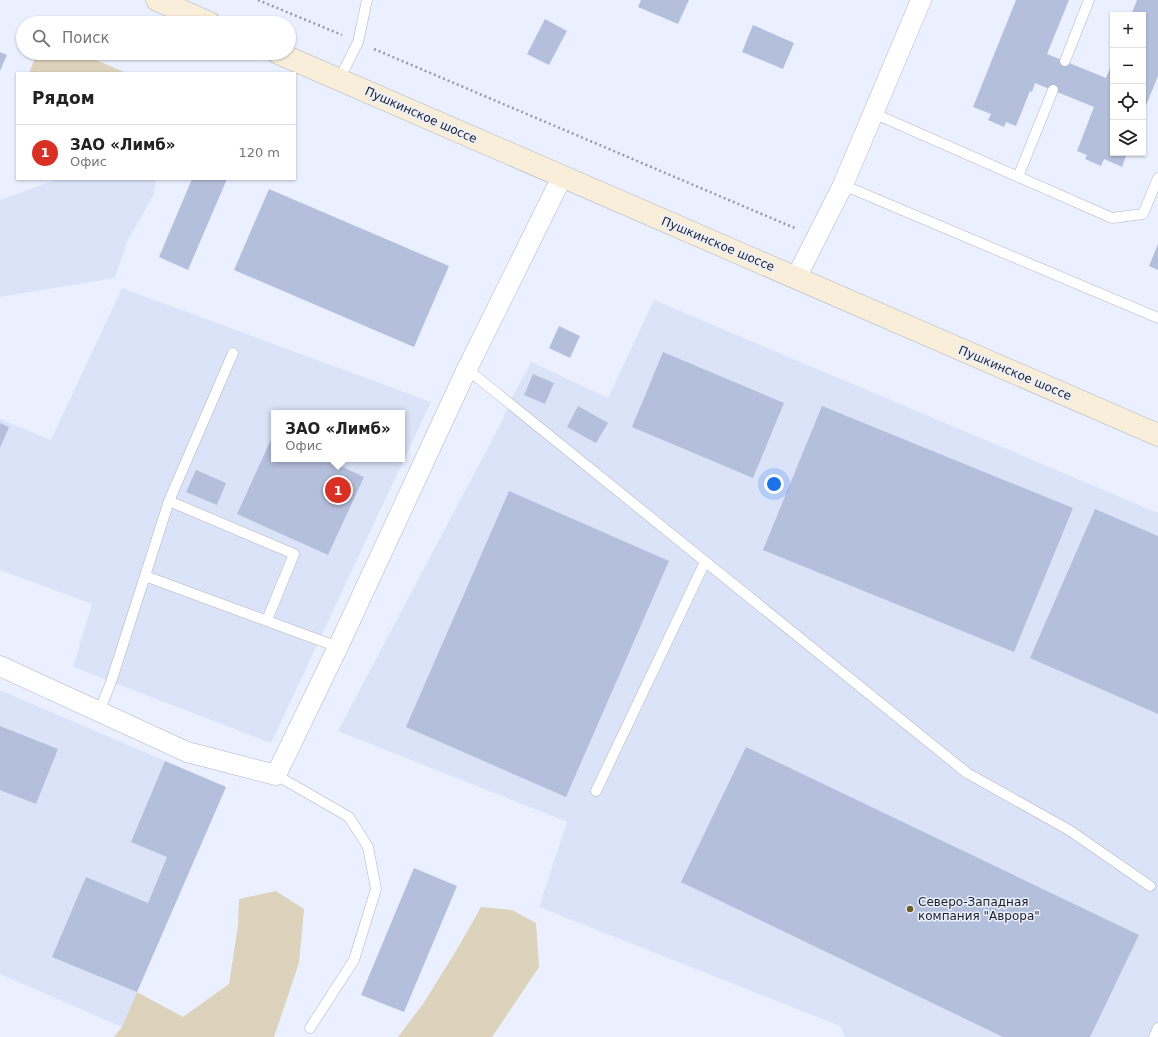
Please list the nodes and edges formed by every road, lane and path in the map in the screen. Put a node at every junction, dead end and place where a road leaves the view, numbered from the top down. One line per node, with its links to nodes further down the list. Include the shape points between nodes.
1 (157, 0): 6 (main road)
2 (258, 0): 7 (path)
3 (368, 0): 7 (lane)
4 (921, 0): 12 (street)
5 (1089, 0): 9 (lane)
6 (194, 16)
7 (358, 42): 10 (lane); 17 (path)
8 (294, 60): 10 (main road, Пушкинское шоссе)
9 (1064, 61)
10 (339, 80): 13 (main road, Пушкинское шоссе)
11 (1053, 90): 14 (lane)
12 (873, 113): 14 (lane); 16 (street)
13 (562, 177): 18 (main road, Пушкинское шоссе); 21 (street)
14 (1018, 177): 15 (lane, via 1112,218 1143,214)
15 (1158, 178)
16 (843, 185): 17 (street); 19 (lane)
17 (817, 237): 18 (street)
18 (796, 278): 22 (main road, Пушкинское шоссе)
19 (1158, 318)
20 (233, 353): 23 (lane)
21 (467, 369): 24 (lane); 27 (street)
22 (1158, 434)
23 (169, 502): 25 (lane); 26 (lane, via 294,554)
24 (705, 562): 31 (lane); 32 (lane, via 967,773 1069,830)
25 (145, 576): 26 (lane); 29 (lane)
26 (267, 620): 27 (lane)
27 (338, 647): 30 (street)
28 (0, 666): 29 (street)
29 (99, 712): 30 (street, via 187,752)
30 (276, 775): 33 (lane, via 349,817 368,847 376,889 354,960)
31 (596, 791)
32 (1150, 886)
33 (310, 1028)
34 (1158, 1028): 35 (lane)
35 (1154, 1037)

